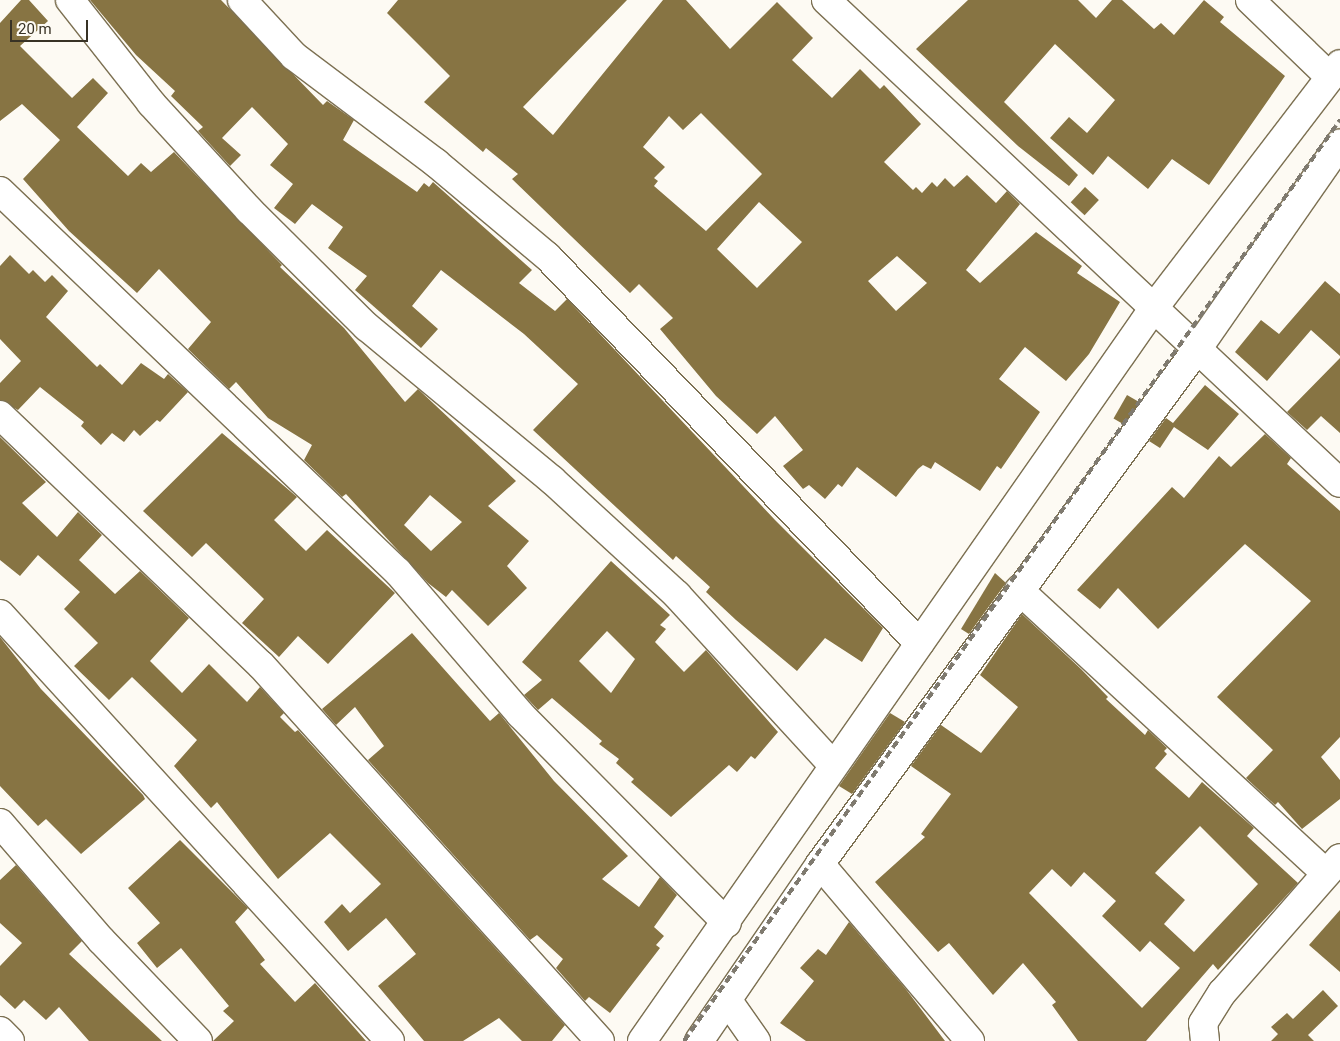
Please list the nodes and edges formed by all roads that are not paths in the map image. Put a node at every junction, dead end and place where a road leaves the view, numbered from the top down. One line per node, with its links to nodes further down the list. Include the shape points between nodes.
1 (70, 0): 15 (street, via 151,102 249,210 367,327 552,480 677,595)
2 (242, 0): 14 (street, via 294,56 436,163 547,256)
3 (826, 0): 8 (street)
4 (1250, 0): 5 (street)
5 (1335, 70): 8 (street)
6 (1340, 144): 9 (street)
7 (0, 192): 19 (street, via 398,572 520,714)
8 (1153, 308): 9 (street); 14 (street)
9 (1198, 348): 11 (street); 12 (street)
10 (0, 415): 25 (street, via 261,665)
11 (1340, 483)
12 (1019, 590): 17 (street); 18 (street)
13 (0, 614): 24 (street)
14 (919, 643): 15 (street)
15 (832, 764): 19 (street)
16 (0, 823): 23 (street, via 101,940)
17 (820, 864): 20 (street); 29 (street)
18 (1333, 865): 30 (street, via 1222,993 1203,1023)
19 (727, 923): 26 (street)
20 (728, 1001): 27 (street); 28 (street)
21 (0, 1031): 22 (street)
22 (10, 1041)
23 (198, 1041)
24 (390, 1041)
25 (600, 1041)
26 (642, 1041)
27 (699, 1041)
28 (756, 1041)
29 (970, 1041)
30 (1205, 1041)

